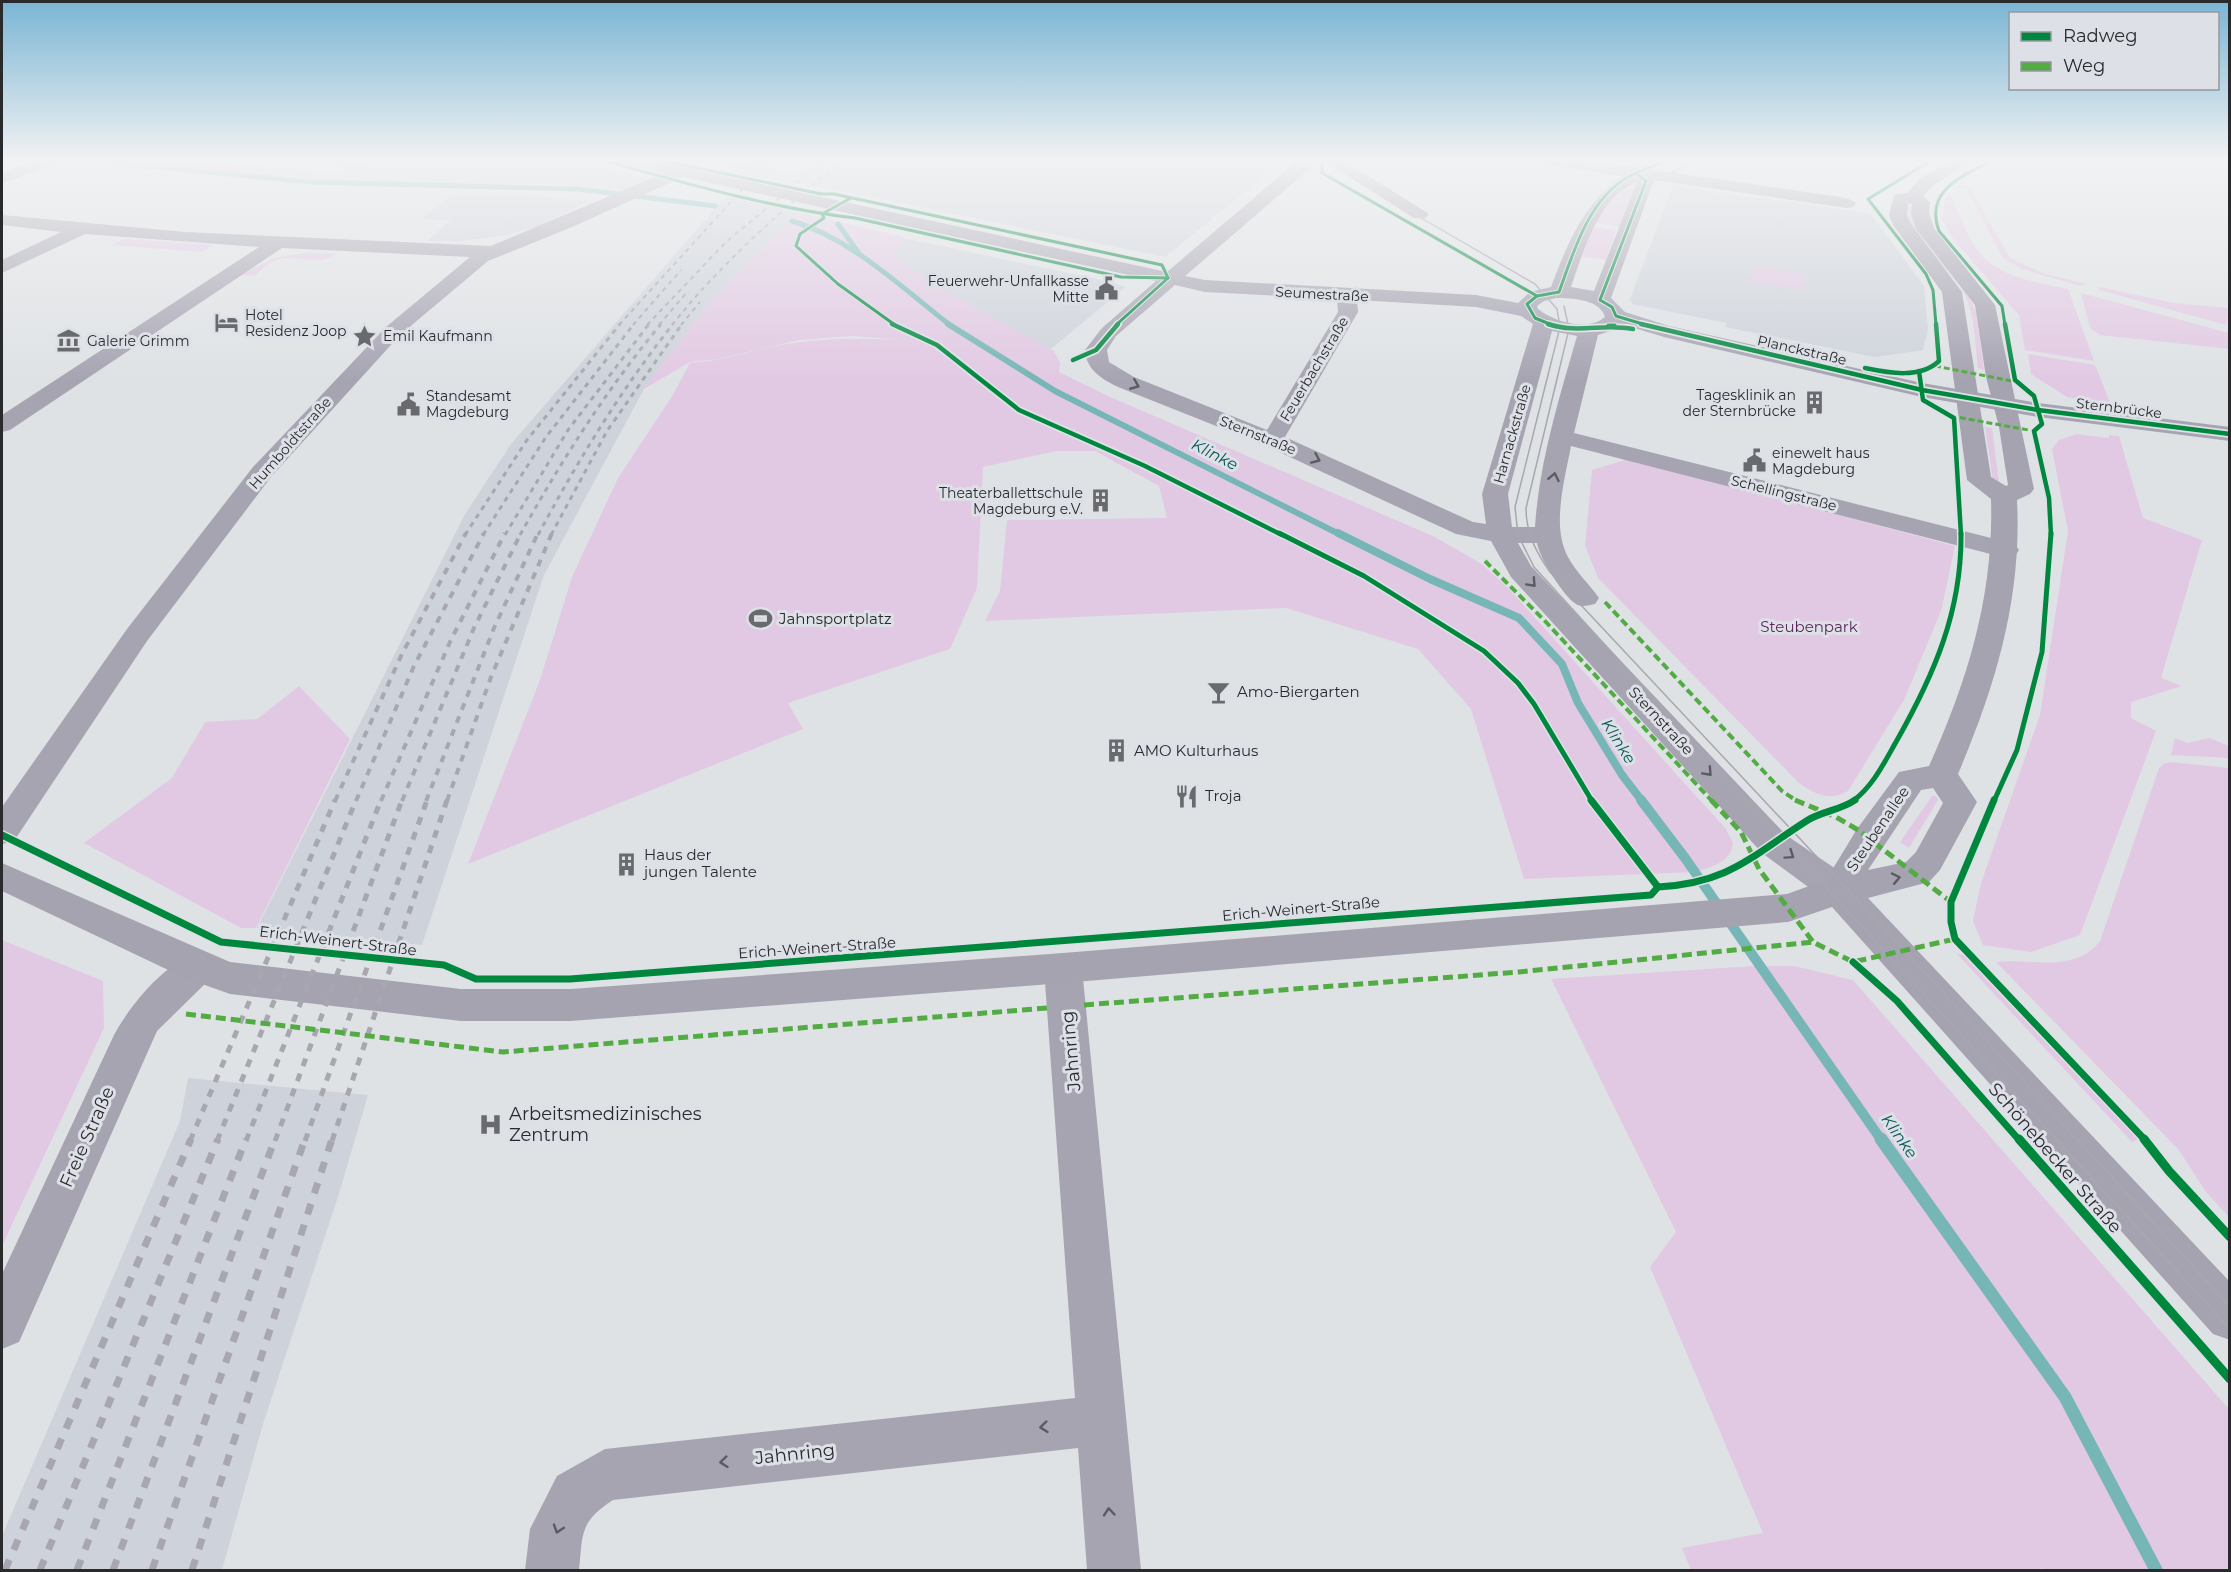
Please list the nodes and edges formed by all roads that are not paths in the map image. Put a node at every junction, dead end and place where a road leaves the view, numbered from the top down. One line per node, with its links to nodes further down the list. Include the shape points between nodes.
1 (57, 233): 9 (street)
2 (536, 233): 11 (street, Humboldtstraße)
3 (962, 233): 15 (street, Seumestraße)
4 (1221, 233): 15 (street, Sternstraße)
5 (1584, 233): 16 (street)
6 (1626, 233): 18 (street)
7 (1908, 233): 21 (main road, via 1952,292)
8 (1929, 233): 22 (main road, via 1982,300)
9 (80, 239): 10 (street); 14 (street, via 46,246)
10 (276, 244): 11 (street); 13 (street)
11 (492, 252): 33 (street, Humboldtstraße, via 471,263 393,331 262,472 137,635)
12 (216, 258): 13 (street)
13 (250, 261): 23 (street)
14 (2, 267)
15 (1168, 278): 17 (street, Seumestraße, via 1214,287); 26 (street, Sternstraße, one-way to 26, via 1102,339 1096,350 1098,364 1126,382)
16 (1559, 292): 18 (street); 19 (street)
17 (1347, 295): 19 (street, Seumestraße, via 1476,301); 26 (street, Feuerbachstraße, via 1348,312)
18 (1600, 300): 20 (street, via 1612,307)
19 (1535, 310): 20 (street, Seumestraße, via 1565,328); 28 (street, Harnackstraße, via 1495,494)
20 (1605, 323): 21 (street, Planckstraße, via 1664,332); 25 (street)
21 (1967, 398): 22 (street, Planckstraße); 27 (main road, via 1979,480)
22 (2005, 405): 24 (street, Sternbrücke); 27 (main road, via 2021,489)
23 (2, 425)
24 (2229, 434)
25 (1562, 437): 29 (street, one-way to 25, via 1548,506); 30 (street, Schellingstraße)
26 (1272, 440): 28 (street, Sternstraße, one-way to 28, via 1465,528)
27 (2004, 496): 30 (main road)
28 (1499, 535): 29 (street); 35 (street, Sternstraße, one-way to 35, via 1521,571 1774,844)
29 (1547, 535): 31 (street, via 1557,561)
30 (2006, 550): 32 (main road, via 1994,633 1982,677)
31 (1585, 598)
32 (1941, 775): 35 (main road, Steubenallee, via 1911,780 1869,838); 35 (main road, Steubenallee, one-way to 32, via 1917,873 1923,868 1960,802)
33 (2, 832)
34 (2, 876): 36 (main road)
35 (1839, 891): 37 (main road, via 1788,908 1750,912); 38 (main road, Schönebecker Straße)
36 (198, 967): 37 (main road, via 242,979 460,1005 518,1007); 39 (street, Freie Straße, via 143,1019)
37 (1063, 968): 40 (street, Jahnring)
38 (2229, 1317)
39 (2, 1325)
40 (1102, 1420): 41 (street, Jahnring, one-way to 41, via 605,1475 575,1494 556,1529); 42 (street, Jahnring, one-way to 40)
41 (552, 1570)
42 (1114, 1570)

